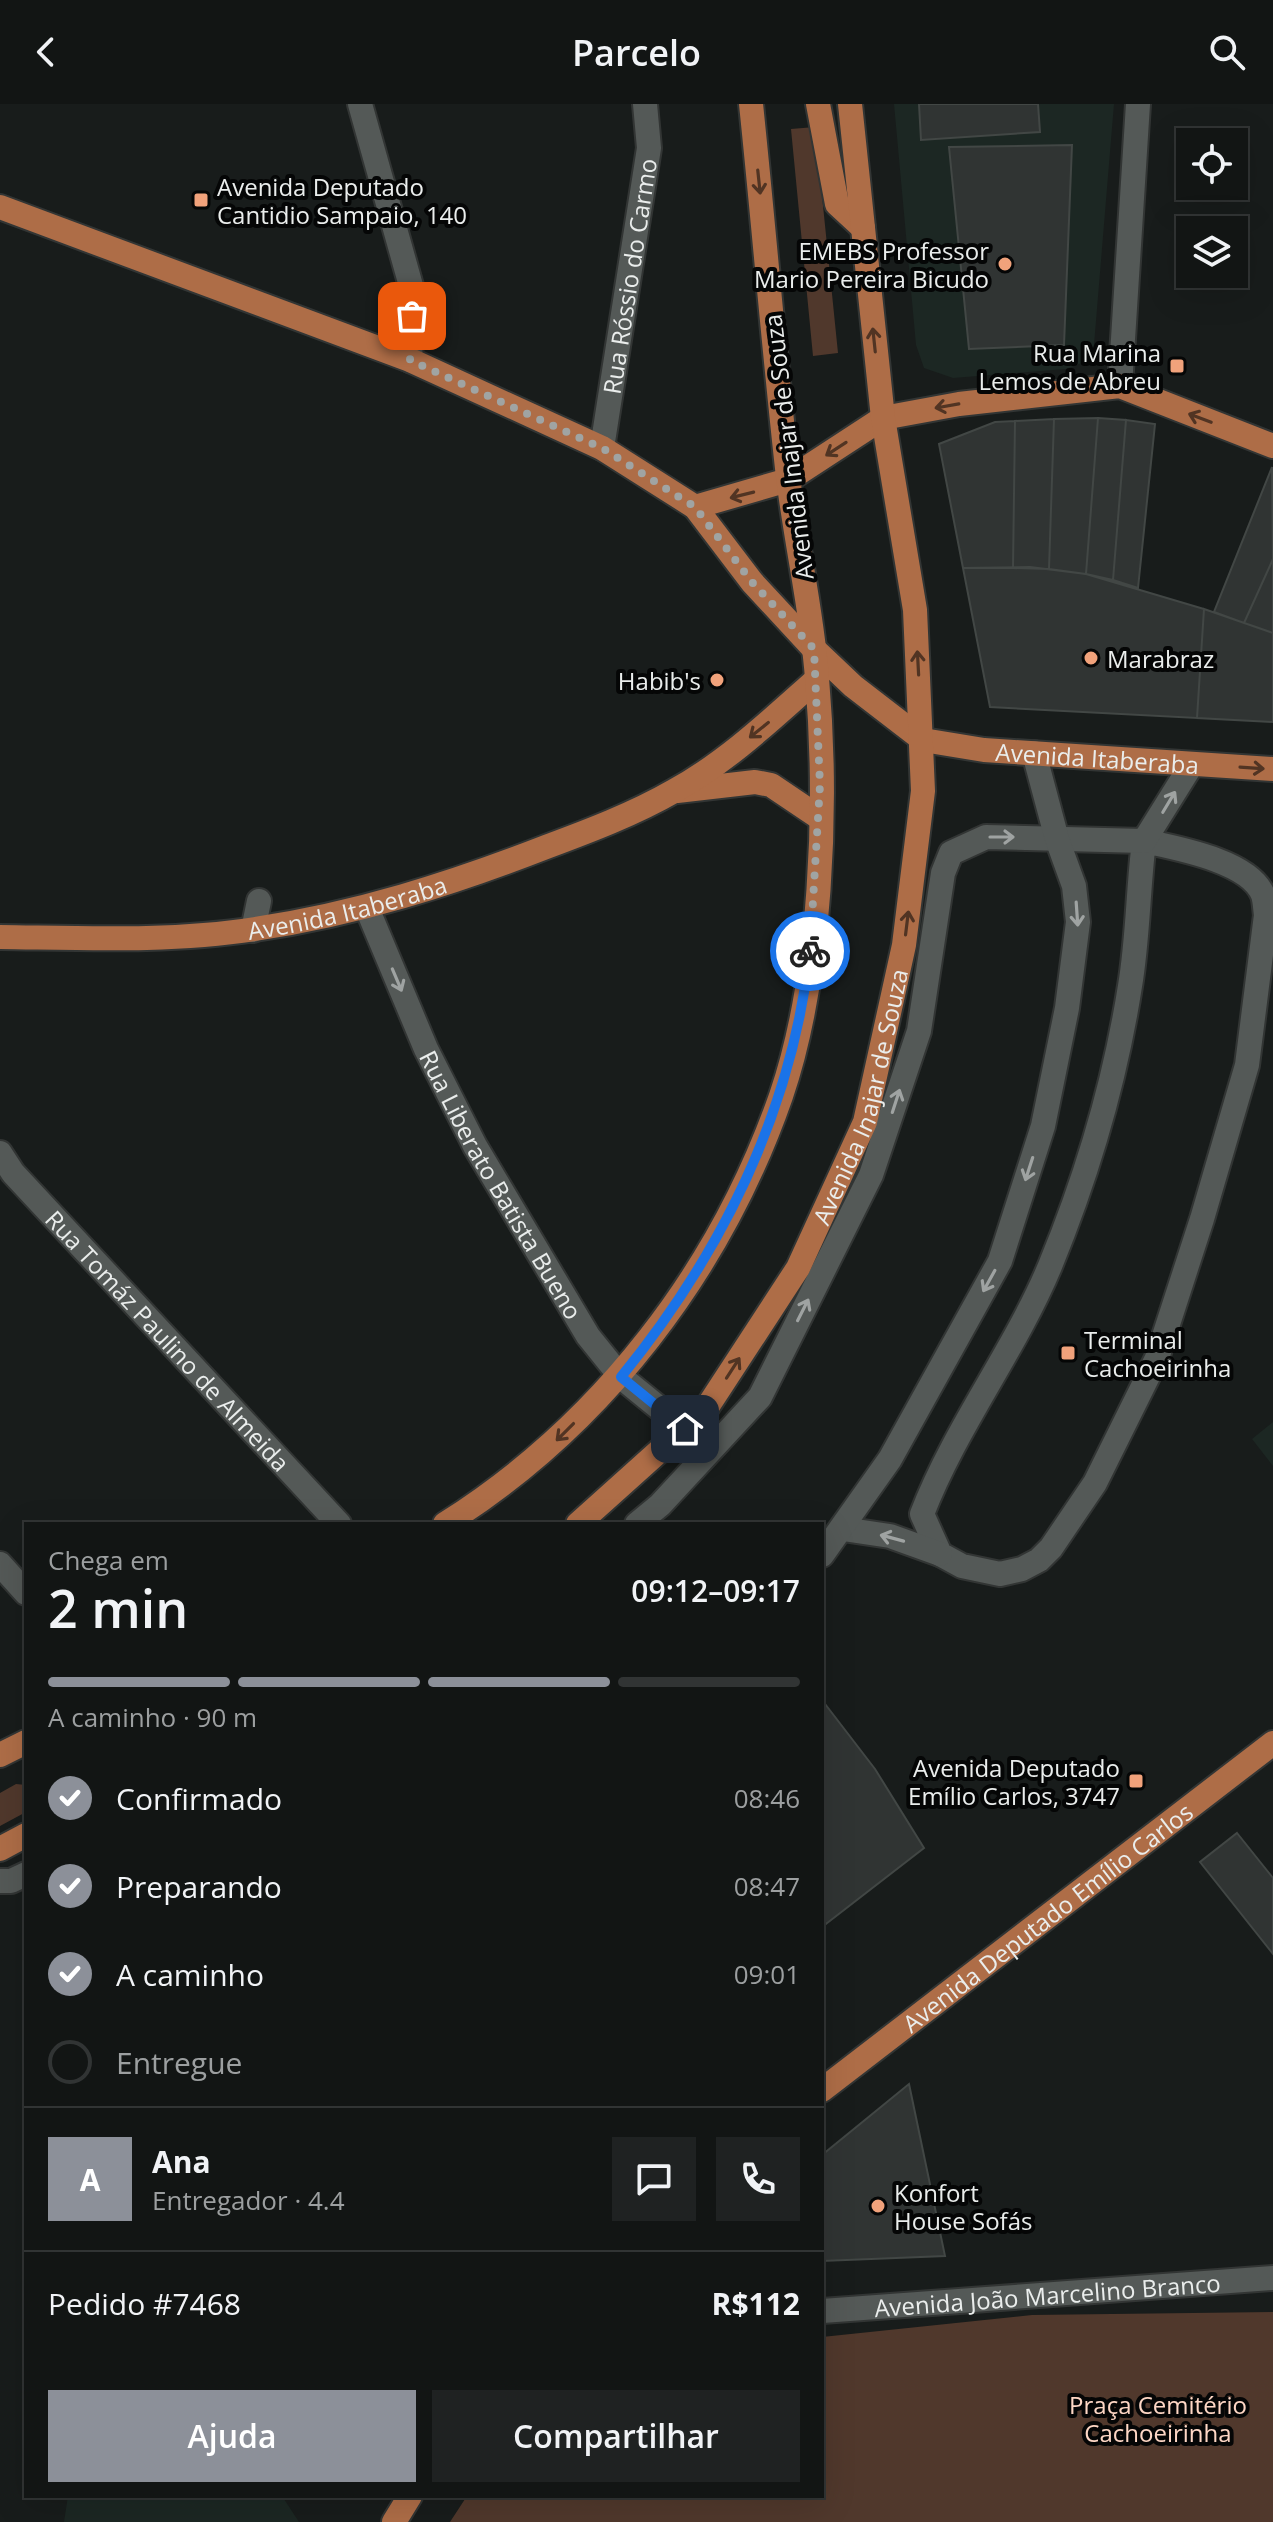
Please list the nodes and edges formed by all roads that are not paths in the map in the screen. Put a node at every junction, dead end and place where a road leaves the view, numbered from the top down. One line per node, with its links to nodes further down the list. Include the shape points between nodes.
1 (360, 104): 9 (street, via 413,293)
2 (645, 104): 13 (street, Rua Róssio do Carmo, via 649,148)
3 (751, 104): 14 (main road, Avenida Inajar de Souza, one-way to 14)
4 (818, 104): 8 (main road, via 837,204)
5 (850, 104): 8 (main road, Avenida Inajar de Souza)
6 (1138, 104): 10 (street)
7 (0, 207): 9 (main road)
8 (863, 228): 11 (main road, Avenida Inajar de Souza, one-way to 8)
9 (410, 360): 13 (main road)
10 (1120, 386): 11 (main road, one-way to 11); 12 (main road, one-way to 10)
11 (883, 418): 14 (main road, one-way to 14); 18 (main road, Avenida Inajar de Souza, one-way to 11, via 915,610)
12 (1273, 446)
13 (602, 448): 15 (main road)
14 (788, 480): 15 (main road, one-way to 15); 16 (main road, Avenida Inajar de Souza)
15 (695, 507): 16 (main road, via 752,582)
16 (814, 649): 17 (main road, Avenida Inajar de Souza); 18 (main road)
17 (817, 679): 22 (main road, Avenida Itaberaba, one-way to 22, via 757,732); 23 (main road, Avenida Inajar de Souza)
18 (923, 740): 19 (main road, Avenida Itaberaba); 32 (main road, Avenida Inajar de Souza, one-way to 18, via 706,1409 798,1268 865,1122 904,945 923,791)
19 (1034, 753): 20 (main road, Avenida Itaberaba); 24 (street)
20 (1192, 764): 21 (main road, Avenida Itaberaba, one-way to 21); 25 (street, one-way to 20)
21 (1273, 769)
22 (675, 791): 23 (main road, Avenida Itaberaba, via 755,782 771,785); 27 (main road, Avenida Itaberaba, via 477,874)
23 (820, 818): 31 (main road, Avenida Inajar de Souza, via 804,1002 782,1094 745,1186 708,1252)
24 (1057, 839): 25 (street); 36 (street, one-way to 24, via 760,1397 871,1175 919,1031 943,873 951,853 986,837); 37 (street, one-way to 37, via 1074,886 1078,922 1067,1008 1039,1137 1000,1261 890,1459)
25 (1144, 841): 39 (street, via 1130,986 1106,1104 1044,1278 950,1448 922,1514); 39 (street, via 1201,853 1252,880 1263,895 1266,915 1247,1065 1157,1358 1095,1483 1051,1548 1022,1569 983,1572)
26 (259, 901): 28 (street)
27 (367, 908): 28 (main road, Avenida Itaberaba); 31 (street, Rua Liberato Batista Bueno, one-way to 31, via 426,1049 475,1146 588,1336)
28 (253, 930): 29 (main road, Avenida Itaberaba, via 132,938)
29 (0, 937)
30 (0, 1153): 33 (street, Rua Tomáz Paulino de Almeida)
31 (621, 1377): 32 (street, Rua Liberato Batista Bueno); 34 (main road, Avenida Inajar de Souza, one-way to 34, via 554,1443)
32 (685, 1429): 35 (main road, Avenida Inajar de Souza)
33 (337, 1522)
34 (448, 1522)
35 (580, 1522)
36 (639, 1522)
37 (843, 1529): 38 (street); 39 (street, one-way to 37, via 890,1536)
38 (824, 1553)
39 (940, 1554)
40 (0, 1564): 41 (street)
41 (24, 1591)
42 (24, 1743): 44 (main road)
43 (1273, 1743): 49 (main road, Avenida Deputado Emílio Carlos)
44 (0, 1755)
45 (24, 1836): 46 (main road)
46 (0, 1849)
47 (24, 1875): 48 (street)
48 (0, 1881)
49 (824, 2088)
50 (1273, 2278): 51 (street, Avenida João Marcelino Branco)
51 (824, 2311)
52 (409, 2498): 53 (main road)
53 (394, 2522)

